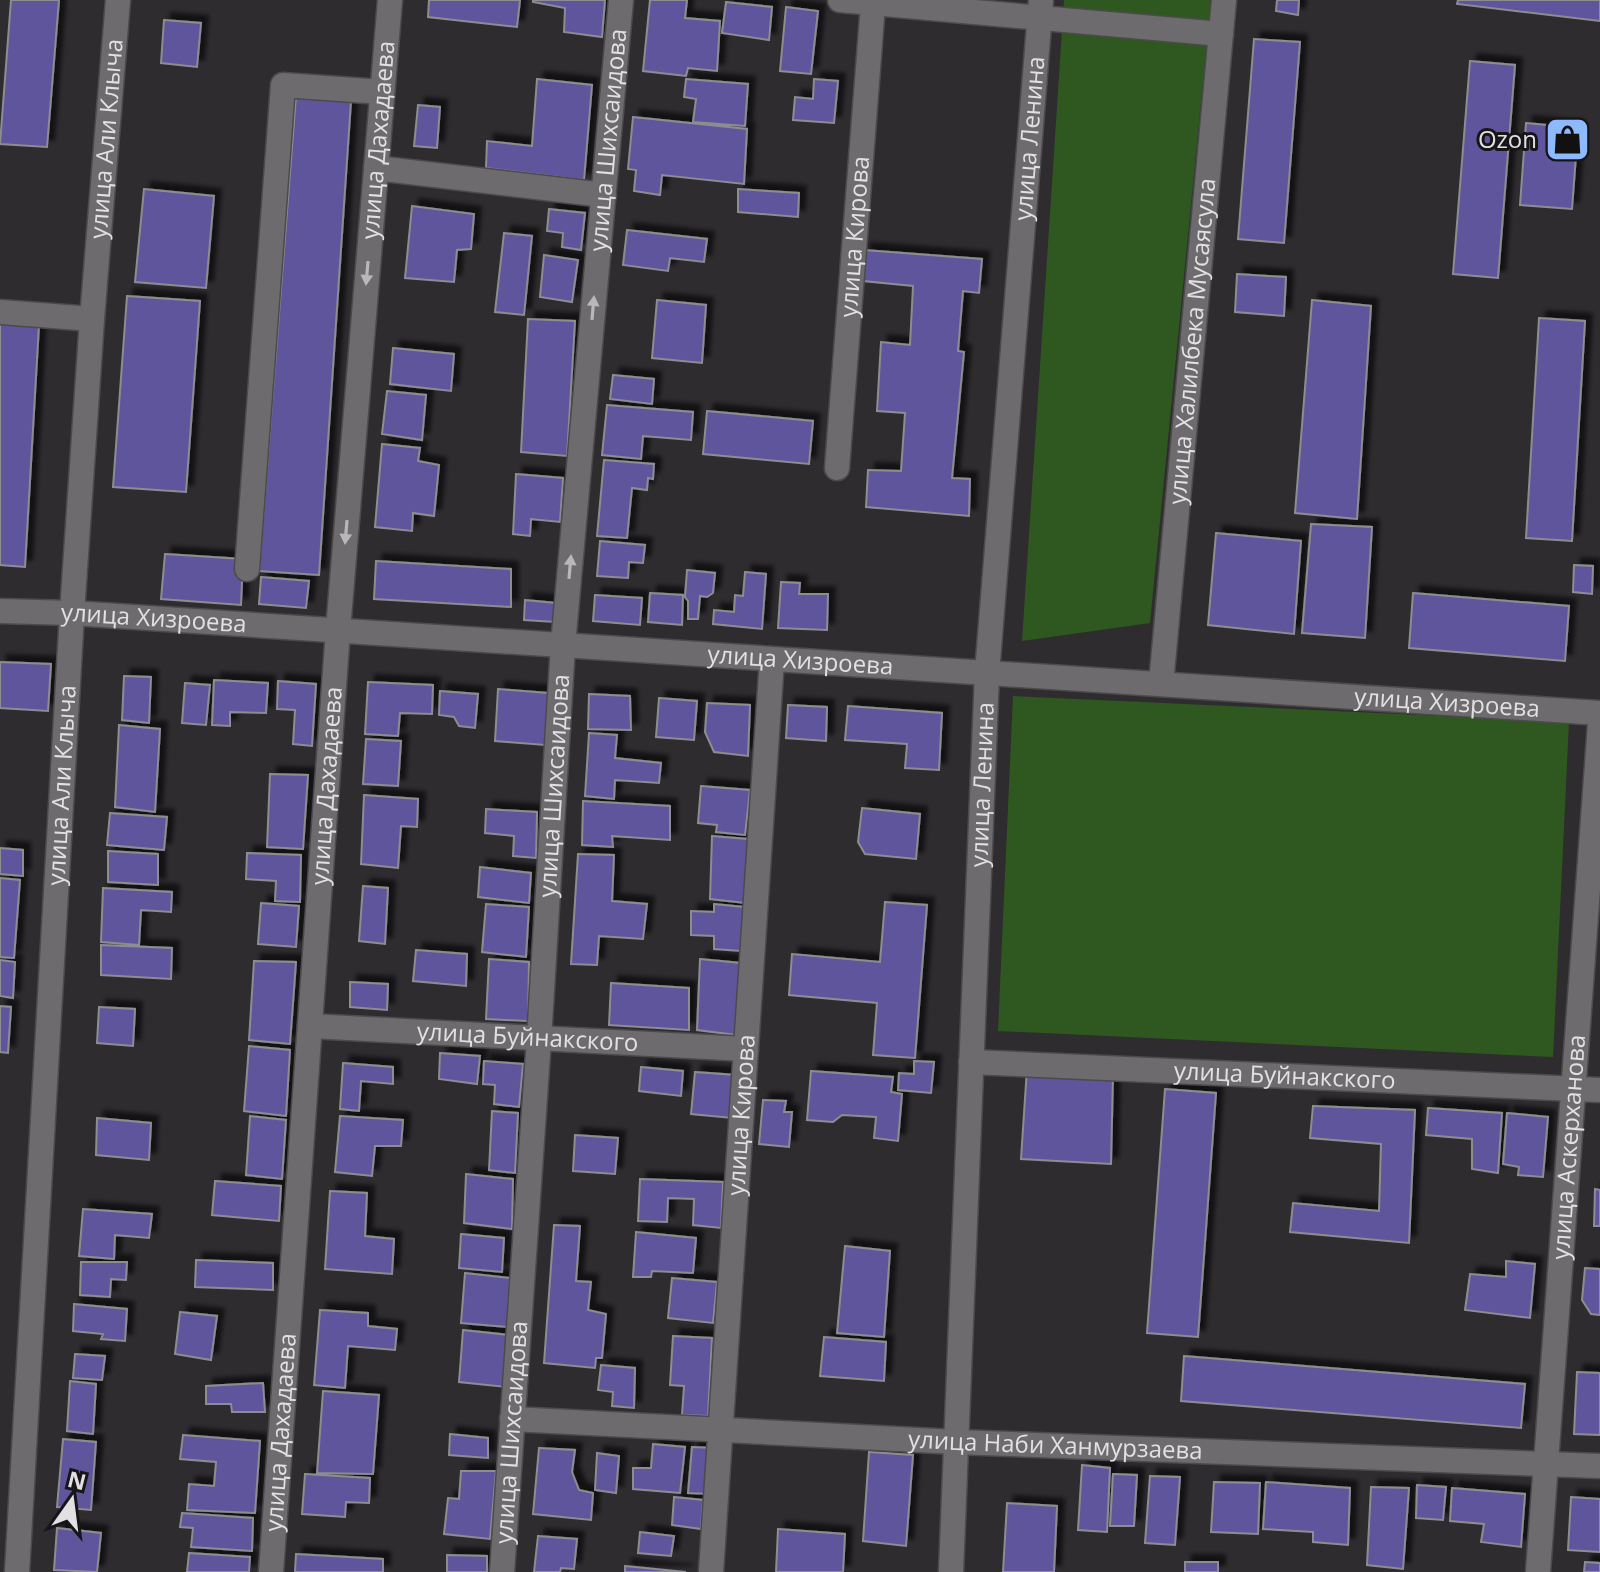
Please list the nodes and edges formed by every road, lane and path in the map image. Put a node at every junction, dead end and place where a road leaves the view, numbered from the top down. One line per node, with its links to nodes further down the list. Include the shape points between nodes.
1 (118, 0): 13 (street, улица Али Клыча)
2 (390, 0): 9 (street, улица Дахадаева)
3 (621, 0): 11 (street, улица Шихсаидова)
4 (840, 0): 6 (street)
5 (1224, 0): 8 (street, улица Халилбека Мусаясула)
6 (873, 4): 7 (street); 14 (street, улица Кирова)
7 (1041, 9): 8 (street); 21 (street, улица Ленина)
8 (1221, 34): 22 (street, улица Халилбека Мусаясула)
9 (382, 92): 10 (street, улица Дахадаева); 15 (street, via 283,85)
10 (376, 168): 11 (street); 18 (street, улица Дахадаева, one-way to 18)
11 (604, 195): 19 (street, улица Шихсаидова, one-way to 11)
12 (0, 312): 13 (street)
13 (92, 319): 17 (street, улица Али Клыча)
14 (837, 468)
15 (247, 569)
16 (0, 611): 17 (street, улица Хизроева)
17 (72, 613): 18 (street, улица Хизроева); 36 (street, улица Али Клыча)
18 (338, 630): 19 (street, улица Хизроева); 25 (street, улица Дахадаева)
19 (563, 645): 20 (street, улица Хизроева); 26 (street, улица Шихсаидова)
20 (772, 659): 21 (street, улица Хизроева); 27 (street, улица Кирова)
21 (987, 673): 22 (street, улица Хизроева); 28 (street, улица Ленина)
22 (1161, 684): 23 (street, улица Хизроева)
23 (1600, 713)
24 (1600, 724): 29 (street, улица Аскерханова)
25 (310, 1026): 26 (street, улица Буйнакского); 37 (street, улица Дахадаева)
26 (539, 1039): 27 (street, улица Буйнакского); 31 (street, улица Шихсаидова)
27 (746, 1049): 32 (street, улица Кирова)
28 (971, 1062): 29 (street, улица Буйнакского); 33 (street, улица Ленина)
29 (1574, 1089): 30 (street, улица Буйнакского); 34 (street, улица Аскерханова)
30 (1600, 1090)
31 (512, 1419): 32 (street, улица Наби Ханмурзаева); 38 (street, улица Шихсаидова)
32 (722, 1430): 33 (street, улица Наби Ханмурзаева); 39 (street, улица Кирова)
33 (956, 1442): 34 (street, улица Наби Ханмурзаева); 40 (street, улица Ленина)
34 (1546, 1464): 35 (street, улица Наби Ханмурзаева); 41 (street, улица Аскерханова)
35 (1600, 1466)
36 (17, 1572)
37 (271, 1572)
38 (502, 1572)
39 (711, 1572)
40 (951, 1572)
41 (1538, 1572)

